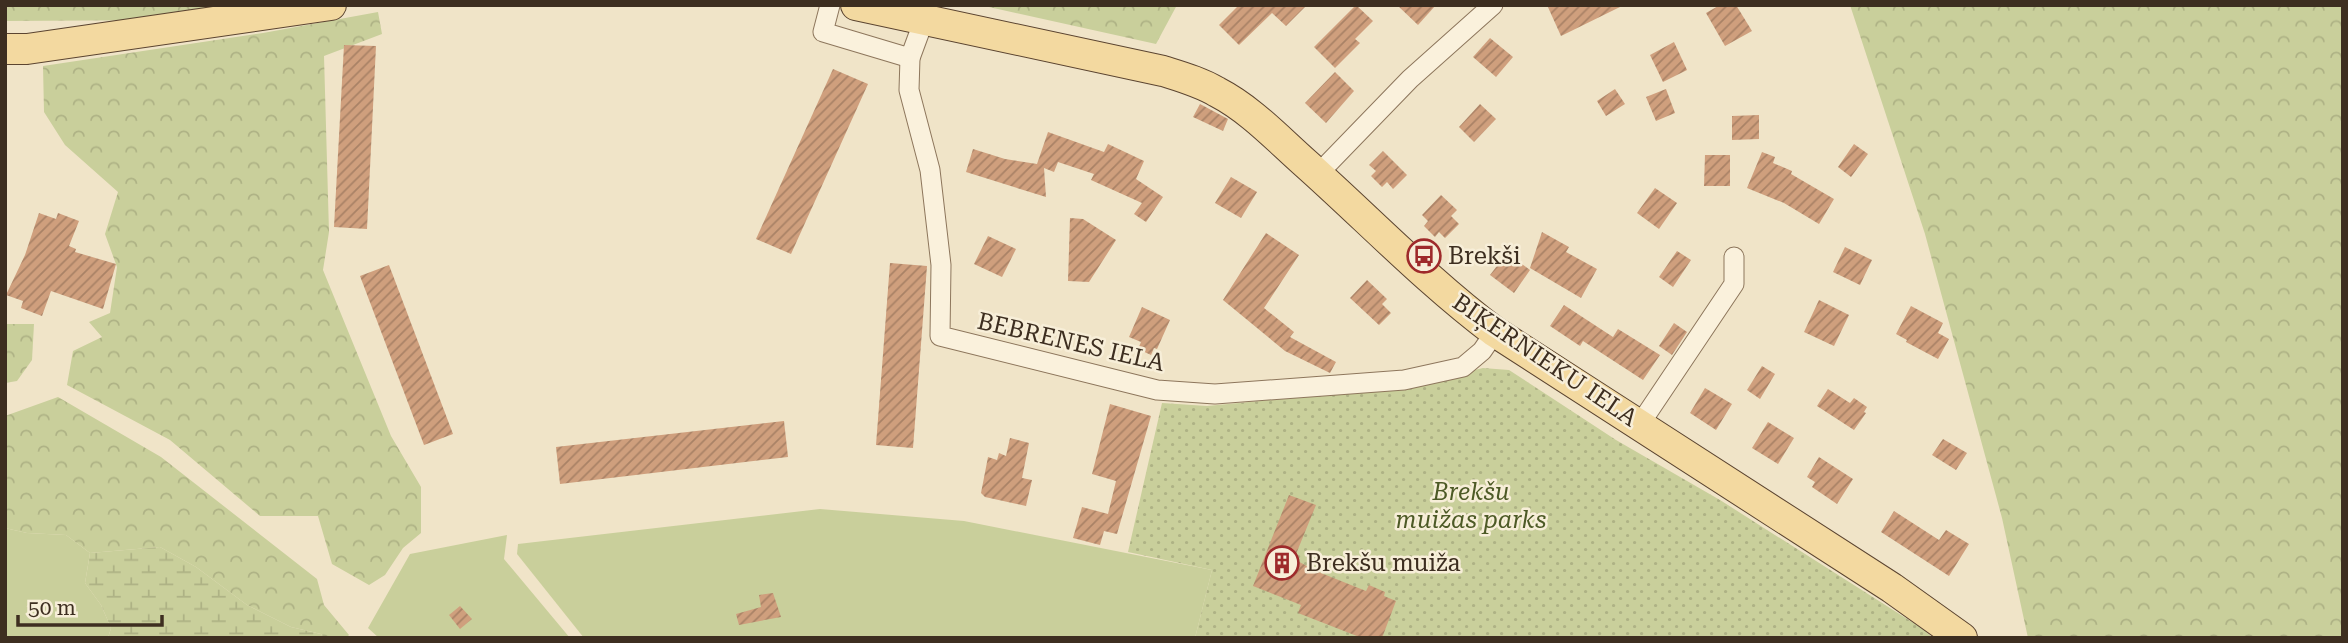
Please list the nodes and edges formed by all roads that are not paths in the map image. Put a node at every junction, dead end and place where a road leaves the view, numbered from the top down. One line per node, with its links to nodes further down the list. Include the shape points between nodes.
1 (331, 5): 6 (main road)
2 (830, 5): 7 (street, via 823,32)
3 (856, 5): 5 (main road, BIĶERNIEKU IELA)
4 (1493, 5): 8 (street, via 1410,79)
5 (924, 20): 7 (street, BEBRENES IELA); 8 (main road, BIĶERNIEKU IELA, via 1192,80 1240,106)
6 (5, 49)
7 (910, 58): 10 (street, BEBRENES IELA, via 909,90 930,170 941,265 940,336 1157,390 1215,394 1416,378 1463,367)
8 (1318, 174): 10 (main road, BIĶERNIEKU IELA, via 1460,306)
9 (1734, 257): 11 (street, via 1734,284)
10 (1495, 332): 11 (main road, BIĶERNIEKU IELA)
11 (1640, 424): 12 (main road, BIĶERNIEKU IELA)
12 (1960, 637)

